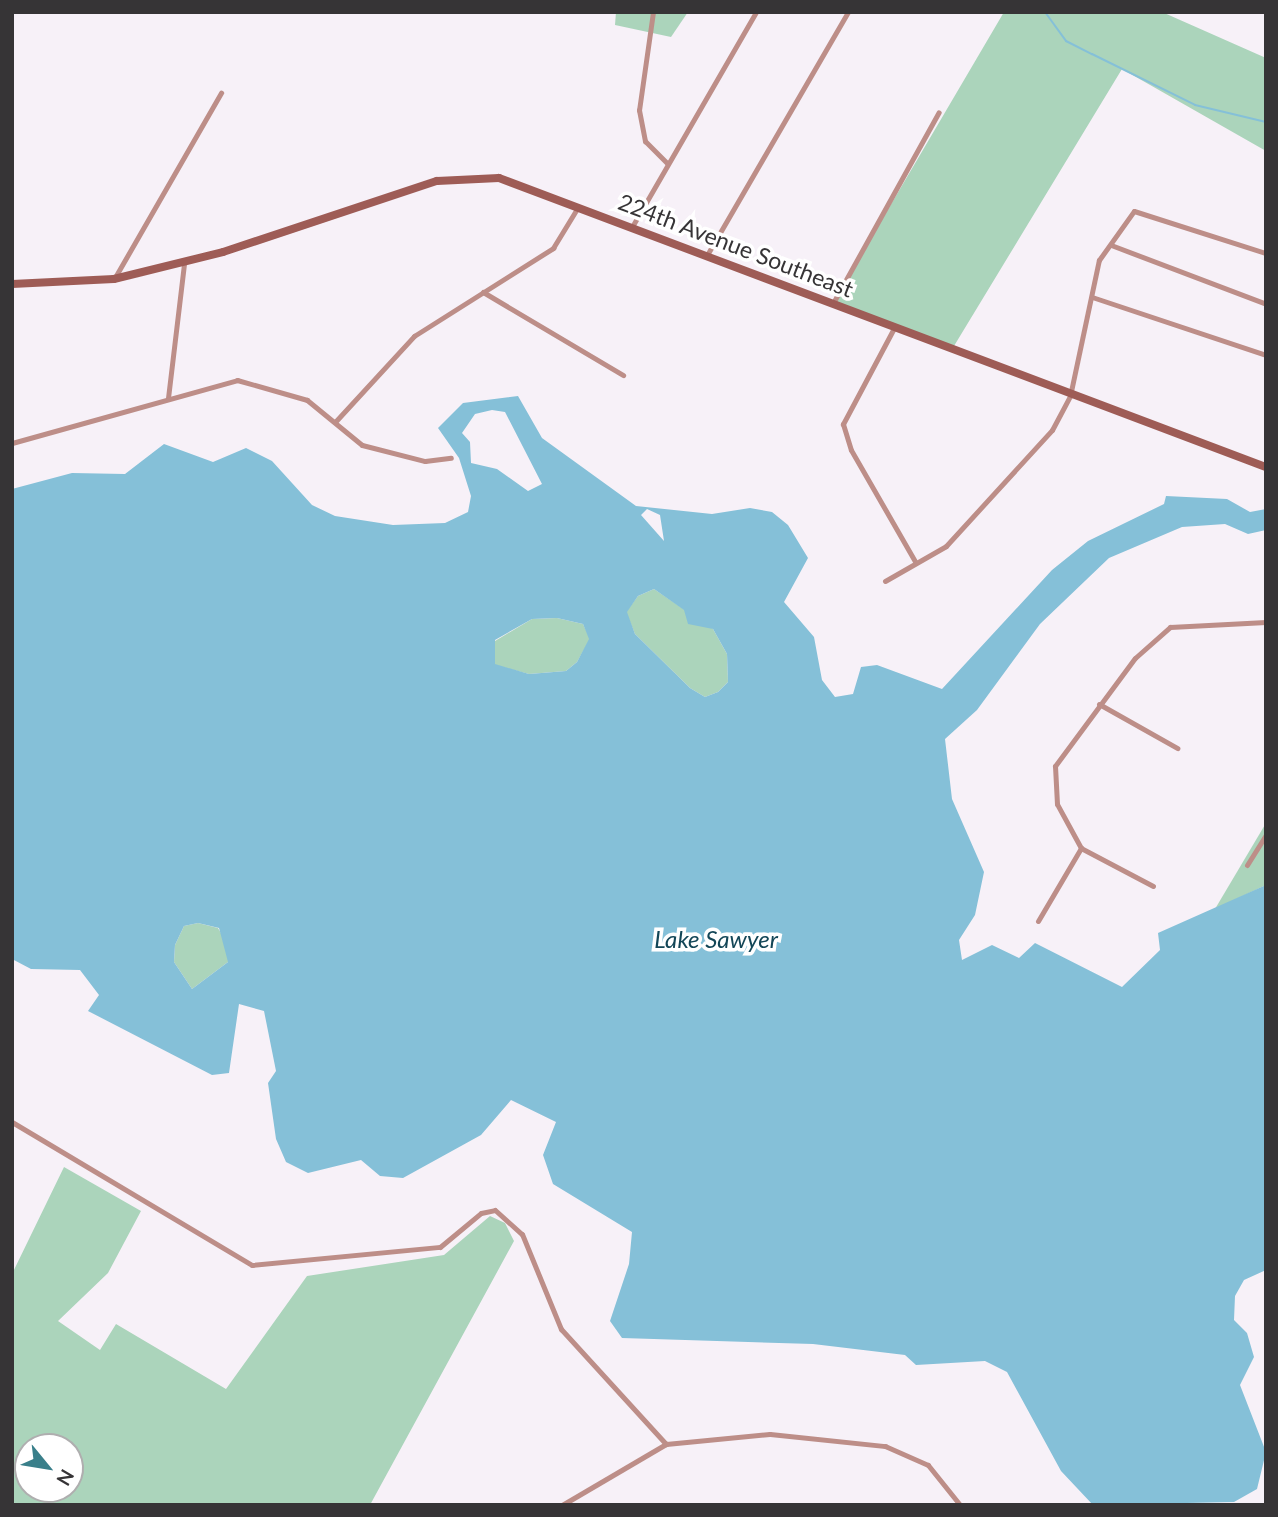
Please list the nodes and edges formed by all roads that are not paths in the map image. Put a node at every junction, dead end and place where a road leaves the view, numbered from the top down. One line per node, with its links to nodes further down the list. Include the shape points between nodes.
1 (653, 12): 6 (street, via 639,110 645,141)
2 (756, 12): 6 (street)
3 (848, 12): 11 (street)
4 (221, 93): 13 (street)
5 (939, 112): 17 (street)
6 (667, 163): 8 (street)
7 (579, 205): 8 (street, 224th Avenue Southeast); 12 (street, 224th Avenue Southeast, via 499,177 457,177); 15 (street, via 553,248)
8 (633, 225): 11 (street, 224th Avenue Southeast)
9 (1111, 245): 10 (street, via 1134,211 1142,210); 16 (street, via 1099,260); 18 (street)
10 (1266, 253)
11 (707, 255): 17 (street, 224th Avenue Southeast)
12 (184, 263): 13 (street, 224th Avenue Southeast); 23 (street)
13 (114, 279): 14 (street, 224th Avenue Southeast)
14 (12, 284)
15 (483, 292): 21 (street); 24 (street, via 414,336)
16 (1092, 297): 20 (street); 22 (street)
17 (833, 303): 19 (street, 224th Avenue Southeast)
18 (1266, 304)
19 (894, 328): 22 (street, 224th Avenue Southeast); 28 (street, via 843,424 851,450)
20 (1266, 355)
21 (623, 375)
22 (1070, 396): 27 (street, 224th Avenue Southeast); 28 (street, via 1032,456 978,517)
23 (168, 398): 24 (street, via 237,380 307,400); 25 (street)
24 (335, 422): 26 (street, via 362,445 390,455)
25 (12, 443)
26 (451, 458)
27 (1266, 467)
28 (916, 563): 29 (street)
29 (885, 580)
30 (1266, 622): 31 (street, via 1185,622 1157,637)
31 (1099, 704): 32 (street); 34 (street, via 1060,755 1053,778 1057,804)
32 (1177, 748)
33 (1266, 834): 35 (street)
34 (1081, 848): 36 (street); 37 (street)
35 (1247, 866)
36 (1153, 886)
37 (1038, 921)
38 (12, 1122): 39 (street, via 252,1265 440,1247 490,1208 523,1234 561,1329)
39 (666, 1444): 40 (street); 41 (street, via 770,1434 885,1446 928,1465)
40 (562, 1505)
41 (960, 1505)

